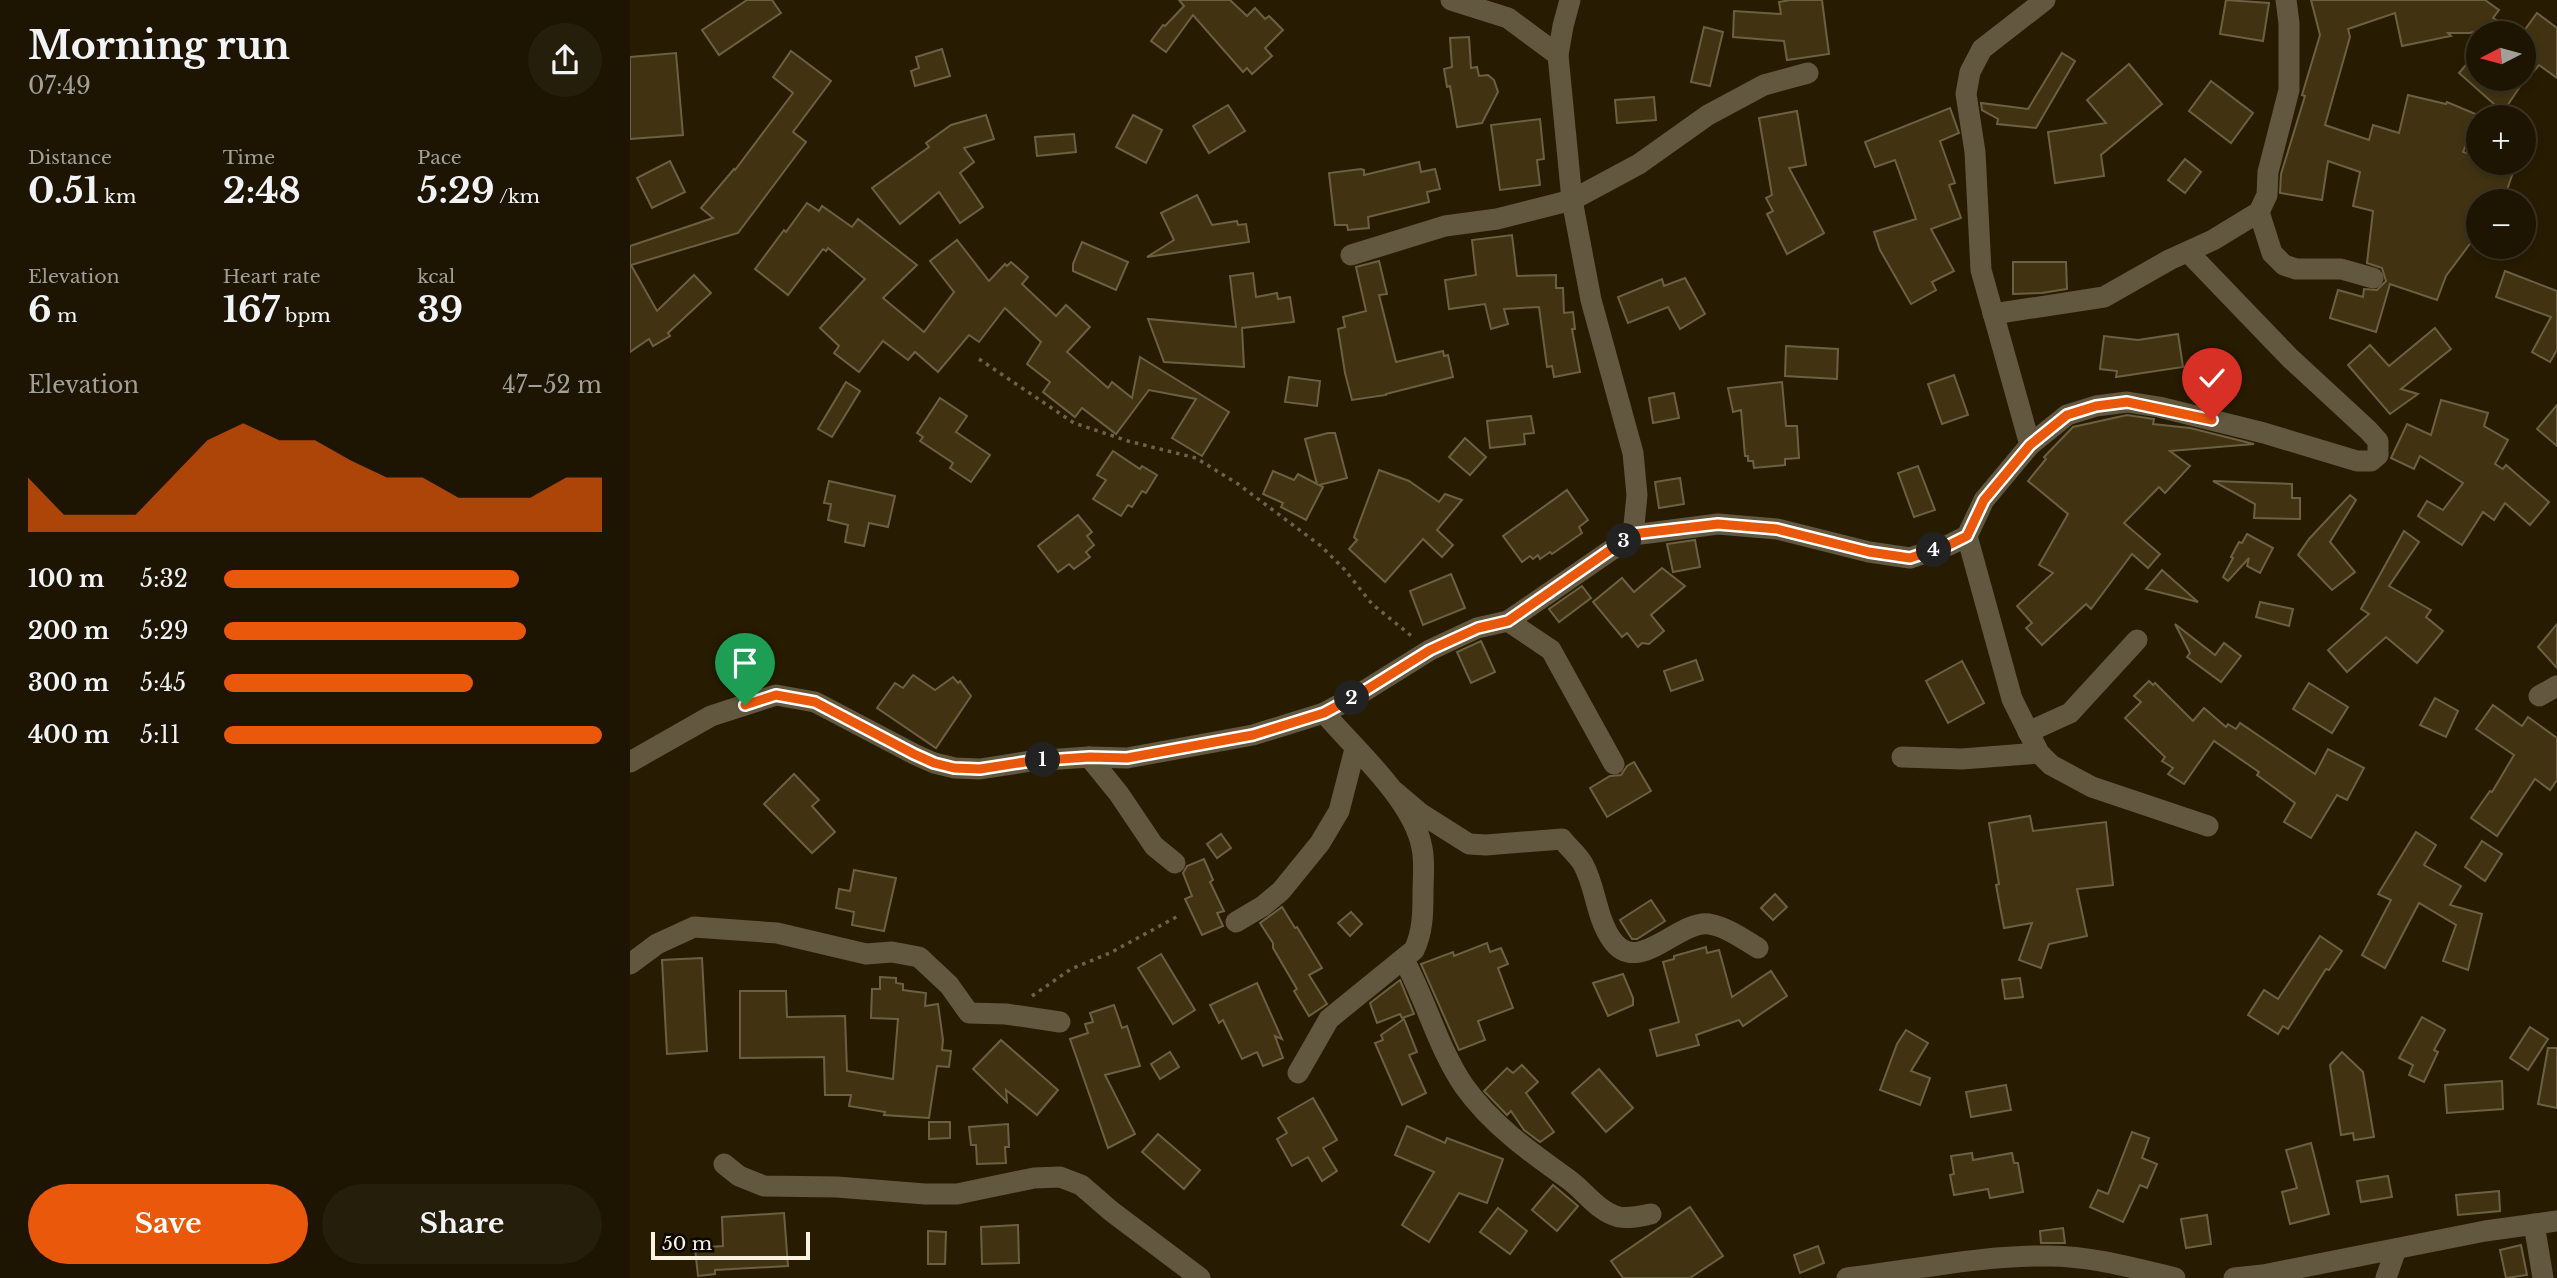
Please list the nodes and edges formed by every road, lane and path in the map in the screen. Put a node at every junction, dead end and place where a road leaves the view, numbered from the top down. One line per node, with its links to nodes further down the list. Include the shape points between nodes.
1 (1451, 0): 5 (street, via 1507,18)
2 (1570, 0): 5 (street)
3 (2045, 0): 12 (street, via 1982,49 1970,72 1966,94 1975,152 1981,270)
4 (2286, 0): 8 (street, via 2289,90 2268,172 2267,195)
5 (1558, 55): 7 (street)
6 (1808, 73): 7 (street, via 1764,85 1708,115 1639,164)
7 (1572, 200): 10 (street, via 1497,219 1445,226); 15 (street, via 1591,300 1633,453 1637,495)
8 (2259, 212): 9 (street); 11 (street, via 2272,253 2284,265 2341,269)
9 (2188, 252): 12 (street, via 2104,297); 14 (street, via 2290,358 2368,430 2378,441 2378,455 2371,461 2357,461 2264,433 2127,402 2067,415)
10 (1351, 255)
11 (2373, 278)
12 (1993, 314): 14 (street)
13 (978, 359): 19 (path, via 1074,423 1196,458 1238,484 1321,546 1372,604)
14 (2030, 445): 16 (street, via 1984,500)
15 (1633, 534): 16 (street, via 1718,524 1777,529 1910,558); 17 (street)
16 (1967, 536): 21 (street, via 2012,699)
17 (1508, 621): 19 (street, via 1478,628); 27 (street, via 1551,650)
18 (2137, 639): 21 (street, via 2070,713)
19 (1430, 650): 20 (street)
20 (1324, 713): 22 (street); 24 (street, via 1253,735 1127,758)
21 (2028, 732): 23 (street)
22 (1355, 749): 28 (street); 32 (street, via 1339,811 1320,843 1281,891)
23 (2039, 753): 25 (street, via 1962,759); 29 (street, via 2051,765 2092,787)
24 (1090, 757): 26 (street, via 954,768 914,754 815,702 776,695 711,716); 30 (street, via 1154,846)
25 (1902, 757)
26 (630, 762)
27 (1614, 764)
28 (1394, 791): 33 (street, via 1469,844 1562,839 1583,864 1612,941 1627,951 1640,953 1691,927 1707,924 1726,929); 34 (street, via 1422,849 1420,938)
29 (2208, 826)
30 (1175, 863)
31 (1180, 915): 36 (path, via 1071,970)
32 (1236, 922)
33 (1758, 948)
34 (1404, 960): 38 (street, via 1329,1019); 40 (street, via 1444,1049 1478,1103 1595,1204 1618,1217)
35 (630, 964): 36 (street, via 657,944 694,927 777,933 866,954 919,957 949,985 969,1013)
36 (1006, 1014): 37 (street)
37 (1060, 1022)
38 (1298, 1073)
39 (724, 1164): 44 (street, via 764,1186 925,1194 957,1194 1060,1177 1081,1185)
40 (1651, 1214)
41 (2550, 1223): 42 (street); 49 (street)
42 (2396, 1249): 43 (street); 48 (street)
43 (2338, 1270): 47 (street)
44 (1199, 1278)
45 (1847, 1278): 46 (street, via 2050,1256 2119,1264)
46 (2175, 1278)
47 (2234, 1278)
48 (2386, 1278)
49 (2543, 1278)

